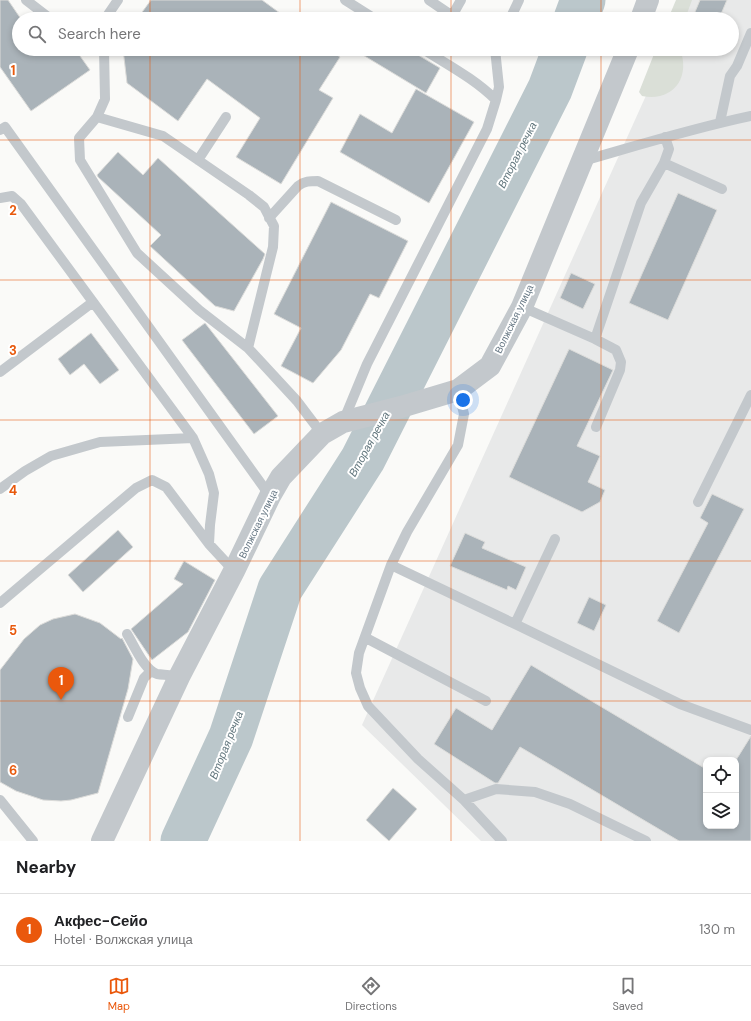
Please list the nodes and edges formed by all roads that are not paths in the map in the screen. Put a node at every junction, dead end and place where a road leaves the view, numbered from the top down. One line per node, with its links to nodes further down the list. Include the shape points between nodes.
1 (26, 0): 8 (lane)
2 (118, 0): 9 (lane)
3 (345, 0): 10 (lane)
4 (429, 0): 11 (lane)
5 (461, 0): 12 (lane)
6 (519, 0): 13 (lane)
7 (648, 0): 14 (street)
8 (42, 12)
9 (108, 12)
10 (364, 12)
11 (446, 12)
12 (456, 12)
13 (513, 12)
14 (643, 12)
15 (751, 33): 24 (lane, via 730,76)
16 (104, 56): 23 (lane, via 105,99)
17 (434, 56): 20 (lane)
18 (496, 56): 20 (lane, via 499,87)
19 (625, 56): 28 (street, Волжская улица)
20 (496, 100): 41 (lane, via 488,129 367,364)
21 (226, 116): 27 (lane)
22 (751, 116): 24 (lane)
23 (97, 117): 27 (lane, via 163,136); 37 (lane, via 79,138 80,160 137,253 199,310)
24 (720, 122): 26 (lane)
25 (2, 126): 46 (lane)
26 (665, 137): 28 (lane); 29 (lane, via 669,149)
27 (198, 160): 32 (lane, via 264,207)
28 (582, 162): 35 (street, Волжская улица)
29 (664, 163): 30 (lane); 36 (lane, via 641,203)
30 (722, 189)
31 (0, 198): 34 (lane, via 12,196 22,204)
32 (269, 218): 33 (lane, via 302,182 318,181); 37 (lane, via 274,226 273,247)
33 (396, 220)
34 (93, 302): 38 (lane); 44 (lane)
35 (522, 307): 36 (lane); 39 (street, Волжская улица, via 490,366)
36 (595, 339): 42 (lane, via 616,350 621,362)
37 (248, 348): 43 (lane, via 297,400)
38 (0, 372)
39 (458, 390): 41 (street, Волжская улица); 50 (lane, via 464,414 458,445)
40 (751, 395): 47 (lane)
41 (343, 422): 43 (street, Волжская улица)
42 (596, 426)
43 (322, 434): 46 (street, Волжская улица, via 281,478)
44 (193, 438): 45 (lane, via 100,442 51,456); 49 (lane, via 209,474 214,493)
45 (0, 489)
46 (270, 496): 51 (street, Волжская улица)
47 (698, 502)
48 (555, 539): 53 (lane)
49 (209, 544): 51 (lane); 52 (lane, via 166,487 152,480 136,488)
50 (390, 566): 53 (lane); 55 (lane)
51 (234, 571): 57 (street, Волжская улица)
52 (0, 603)
53 (515, 624): 60 (lane, via 680,704)
54 (127, 634): 56 (lane, via 144,664)
55 (366, 638): 58 (lane); 62 (lane, via 359,653 356,673 368,706 418,759)
56 (151, 671): 57 (lane); 59 (lane, via 144,678)
57 (179, 676): 64 (street, Волжская улица)
58 (486, 700)
59 (128, 718)
60 (751, 730)
61 (0, 800): 63 (lane)
62 (464, 800): 65 (lane); 66 (lane, via 496,790 535,792 570,804)
63 (33, 841)
64 (102, 841)
65 (502, 841)
66 (646, 841)

